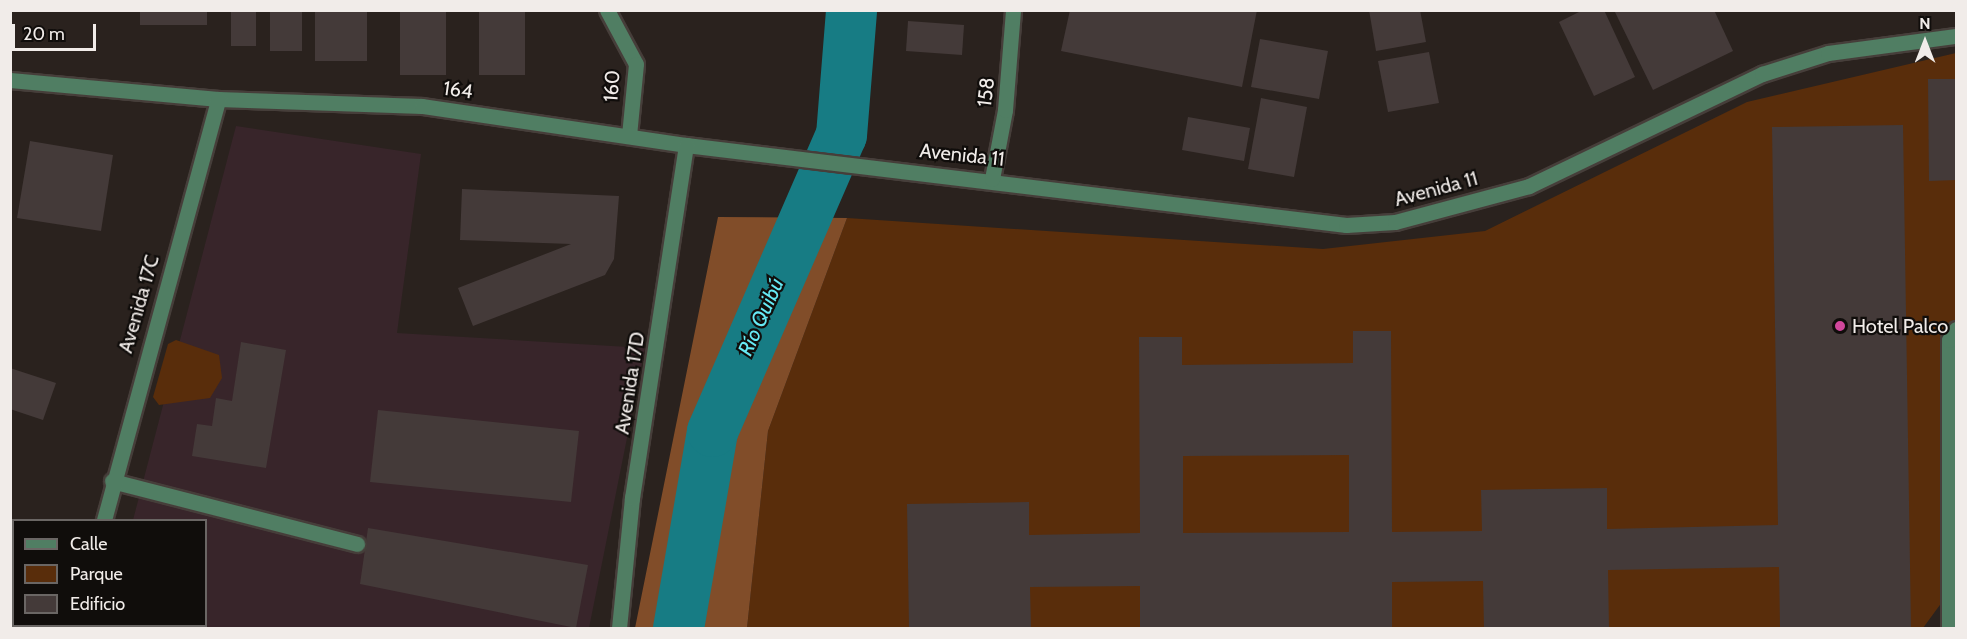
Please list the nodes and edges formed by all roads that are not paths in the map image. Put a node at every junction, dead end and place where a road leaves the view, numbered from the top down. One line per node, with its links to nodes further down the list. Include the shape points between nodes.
1 (607, 10): 8 (street, 160, via 636,64)
2 (1013, 10): 5 (street, 158)
3 (1025, 10): 5 (street)
4 (1956, 36): 11 (street, Avenida 11, via 1828,53 1762,74 1529,186 1395,222 1346,225)
5 (1011, 57): 11 (street, 158)
6 (10, 80): 7 (street, 164)
7 (218, 99): 8 (street, 164, via 422,106); 13 (street, Avenida 17C)
8 (629, 136): 9 (street, 164)
9 (686, 145): 10 (street, 164); 16 (street, Avenida 17D, via 632,498)
10 (898, 169): 11 (street, Avenida 11)
11 (992, 179)
12 (1956, 329): 17 (street, via 1949,340)
13 (112, 481): 14 (street, Avenida 17C); 15 (street)
14 (104, 519)
15 (357, 544)
16 (619, 628)
17 (1949, 628)

